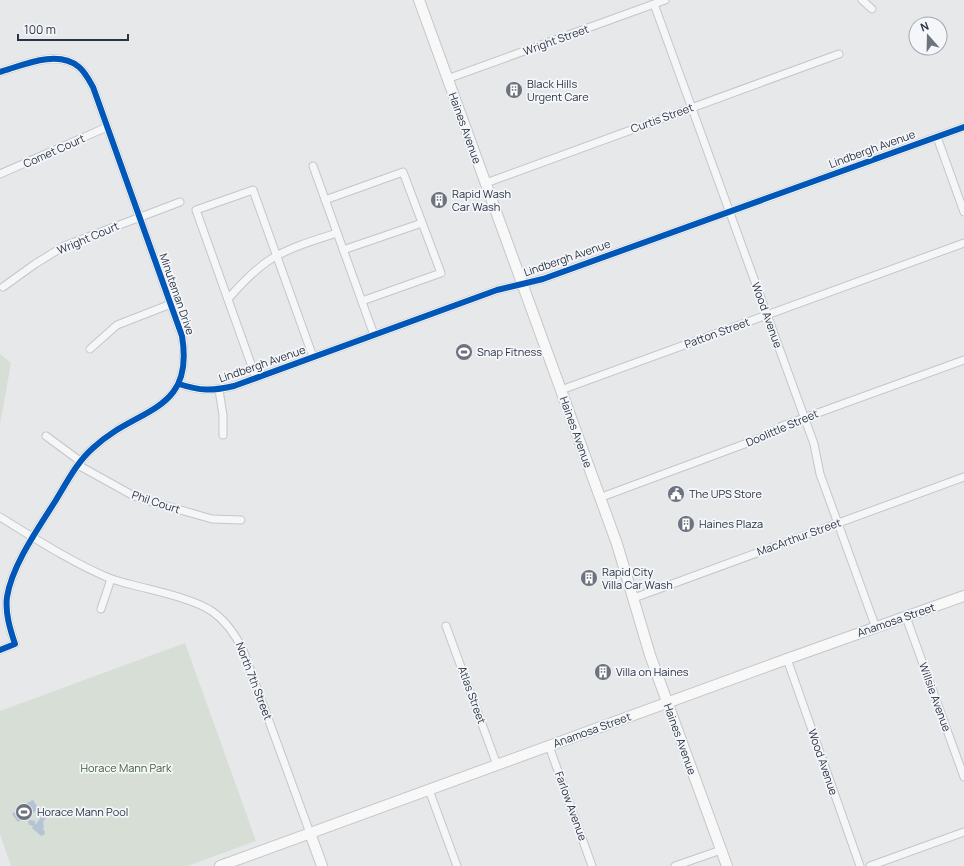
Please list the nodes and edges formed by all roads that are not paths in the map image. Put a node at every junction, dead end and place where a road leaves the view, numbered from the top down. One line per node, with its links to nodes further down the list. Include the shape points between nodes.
1 (419, 0): 8 (main road, Haines Avenue)
2 (665, 0): 4 (street, Wright Street)
3 (862, 0): 5 (street)
4 (654, 4): 8 (street, Wright Street); 9 (street, Wood Avenue)
5 (872, 9)
6 (839, 54): 9 (street, Curtis Street)
7 (0, 72): 10 (street, Minuteman Drive, via 53,58 72,62 79,67 91,84)
8 (447, 79): 15 (main road, Haines Avenue)
9 (692, 107): 15 (street, Curtis Street); 18 (street, Wood Avenue)
10 (107, 127): 14 (street, Comet Court); 20 (street, Minuteman Drive)
11 (964, 127): 12 (street, Lindbergh Avenue)
12 (937, 136): 18 (street, Lindbergh Avenue); 19 (street)
13 (313, 166): 16 (street)
14 (0, 174)
15 (486, 183): 26 (main road, Haines Avenue)
16 (325, 200): 21 (street, via 403,172); 22 (street)
17 (180, 202): 20 (street, Wright Court)
18 (730, 211): 26 (street, Lindbergh Avenue, via 544,279); 31 (street, Wood Avenue)
19 (964, 212)
20 (140, 217): 27 (street, Wright Court, via 64,246); 30 (street, Minuteman Drive)
21 (422, 223): 24 (street); 29 (street, via 441,273)
22 (337, 232): 24 (street); 25 (street)
23 (964, 243): 31 (street, Patton Street)
24 (343, 250): 29 (street)
25 (277, 256): 28 (street, via 255,270); 28 (street, via 253,190 196,210); 34 (street)
26 (522, 284): 32 (street, Lindbergh Avenue, via 497,290); 39 (main road, Haines Avenue)
27 (3, 287)
28 (228, 299): 36 (street)
29 (362, 301): 32 (street)
30 (171, 304): 33 (street, via 117,325); 37 (street, Minuteman Drive, via 185,351)
31 (767, 315): 39 (street, Patton Street); 40 (street, Wood Avenue)
32 (374, 335): 34 (street, Lindbergh Avenue)
33 (90, 349)
34 (313, 358): 36 (street, Lindbergh Avenue)
35 (964, 360): 40 (street, Doolittle Street)
36 (256, 378): 38 (street, Lindbergh Avenue)
37 (179, 384): 38 (street, Lindbergh Avenue, via 204,390); 43 (street, Minuteman Drive, via 161,405 105,437)
38 (219, 390): 41 (street, via 224,415)
39 (561, 390): 45 (main road, Haines Avenue)
40 (804, 417): 45 (street, Doolittle Street, via 773,430 758,440); 48 (street, Wood Avenue, via 814,444 820,474)
41 (223, 435)
42 (46, 436): 43 (street, Phil Court)
43 (79, 463): 47 (street, Phil Court, via 142,499 212,519); 49 (street, Minuteman Drive)
44 (964, 477): 48 (street, MacArthur Street)
45 (599, 498): 52 (main road, Haines Avenue)
46 (0, 517): 49 (street, North 7th Street)
47 (241, 520)
48 (838, 523): 52 (street, MacArthur Street); 56 (street, Wood Avenue)
49 (33, 537): 50 (street, North 7th Street); 57 (street, Minuteman Drive, via 13,577 7,599 8,625 14,644)
50 (111, 579): 53 (street); 65 (street, North 7th Street, via 202,606 221,619 236,636)
51 (964, 596): 54 (main road, Anamosa Street)
52 (634, 598): 59 (main road, Haines Avenue)
53 (101, 609)
54 (906, 617): 56 (main road, Anamosa Street); 62 (street, Willsie Avenue)
55 (446, 626): 61 (street, Atlas Street)
56 (876, 628): 58 (main road, Anamosa Street)
57 (0, 650)
58 (787, 659): 59 (main road, Anamosa Street); 73 (street, Wood Avenue)
59 (667, 703): 60 (main road, Anamosa Street); 66 (main road, Haines Avenue)
60 (549, 746): 61 (main road, Anamosa Street); 70 (street, Farlow Avenue)
61 (497, 765): 63 (main road, Anamosa Street)
62 (964, 777)
63 (429, 790): 65 (main road, Anamosa Street); 69 (street)
64 (964, 832): 74 (street)
65 (310, 833): 67 (main road, Anamosa Street); 68 (main road, North 7th Street)
66 (721, 850): 71 (street); 72 (main road, Haines Avenue)
67 (220, 866)
68 (322, 866)
69 (457, 866)
70 (592, 866)
71 (675, 866)
72 (727, 866)
73 (860, 866)
74 (870, 866)

